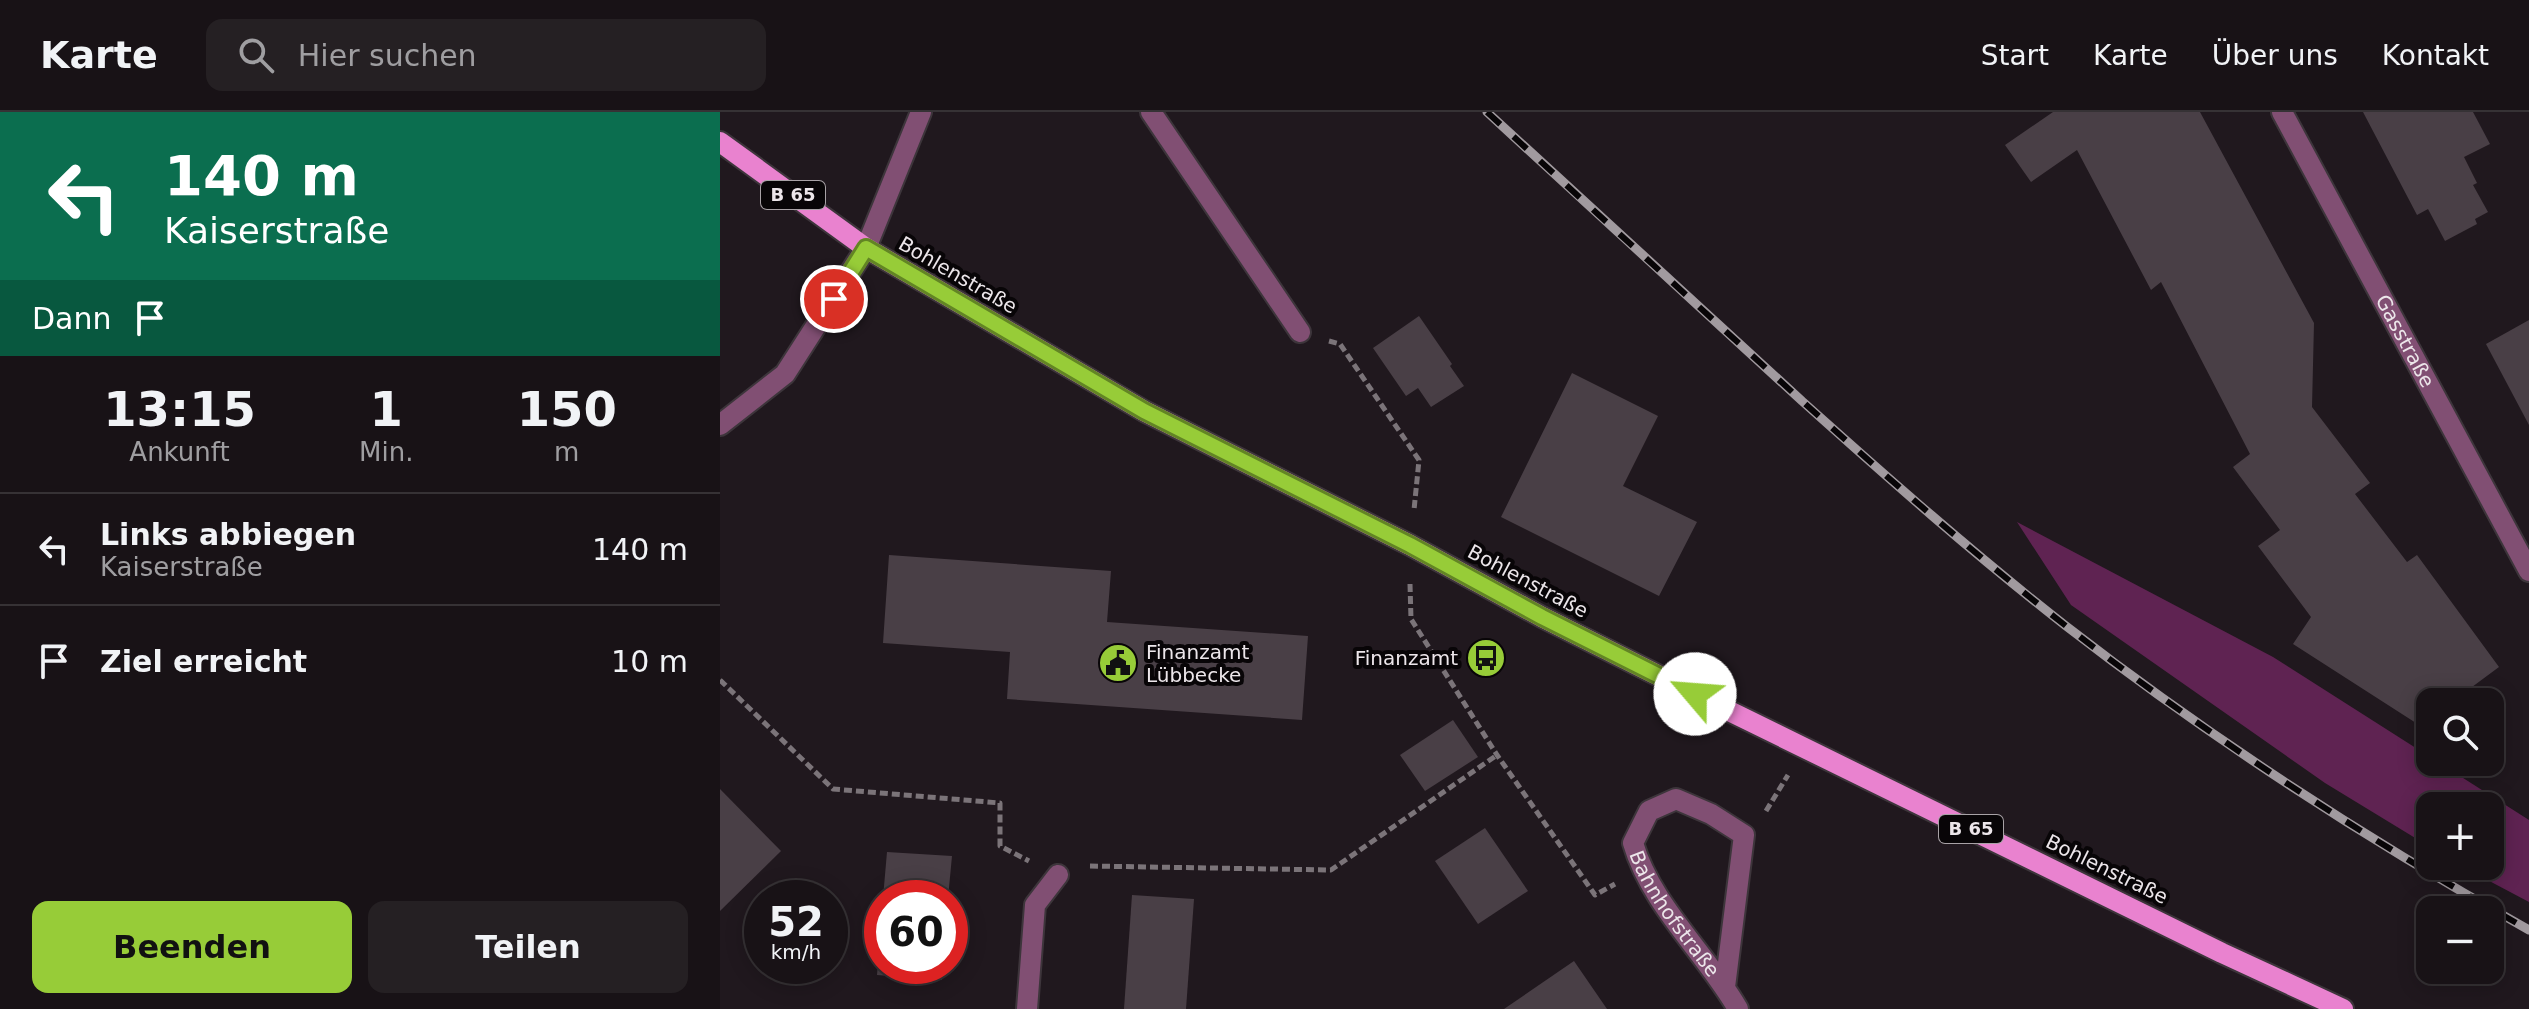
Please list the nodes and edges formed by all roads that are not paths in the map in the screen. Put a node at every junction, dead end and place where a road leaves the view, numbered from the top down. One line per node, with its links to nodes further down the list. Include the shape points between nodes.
1 (921, 112): 5 (street)
2 (1151, 112): 6 (street)
3 (2282, 112): 8 (street, Gasstraße)
4 (720, 142): 5 (main road, Bohlenstraße / B 65)
5 (866, 248): 7 (street, via 785,374); 13 (main road, Bohlenstraße / B 65, via 1144,411 1542,617)
6 (1300, 332)
7 (720, 425)
8 (2529, 571)
9 (1058, 875): 11 (street, via 1035,905)
10 (1725, 987): 10 (street, Bahnhofstraße, via 1744,835 1676,799 1649,811 1633,843 1641,871); 12 (street, Bahnhofstraße)
11 (1027, 1009)
12 (1738, 1009)
13 (2343, 1009)

